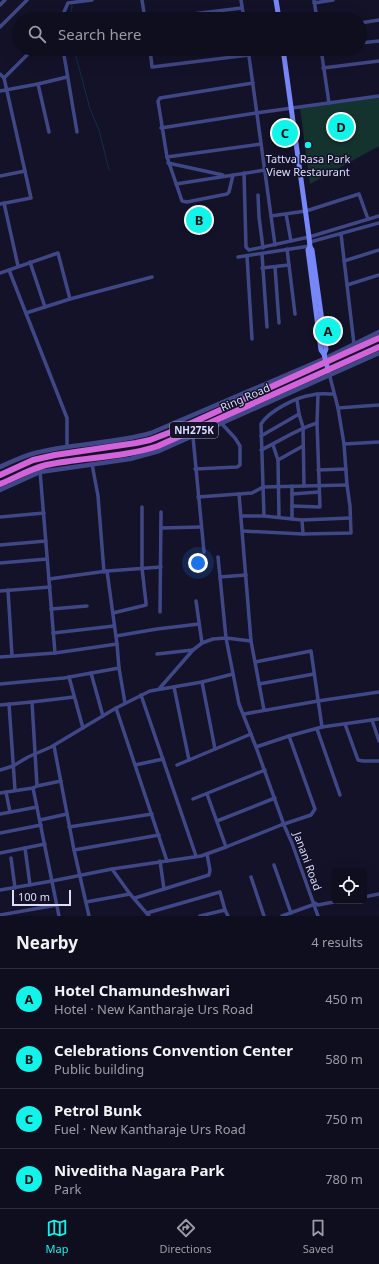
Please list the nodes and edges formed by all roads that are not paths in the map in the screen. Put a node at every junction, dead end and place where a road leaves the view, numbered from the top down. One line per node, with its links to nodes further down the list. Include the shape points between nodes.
1 (5, 0): 10 (street)
2 (27, 0): 12 (street)
3 (92, 0): 8 (street)
4 (142, 0): 14 (street)
5 (241, 0): 11 (street)
6 (276, 0): 17 (main road)
7 (333, 0): 9 (street)
8 (74, 1): 13 (street, via 68,3)
9 (314, 1): 18 (street)
10 (0, 5)
11 (242, 8): 15 (street); 16 (street)
12 (15, 12)
13 (65, 12)
14 (144, 12)
15 (209, 12)
16 (243, 12)
17 (278, 12)
18 (315, 12)
19 (12, 15): 22 (street)
20 (379, 20): 21 (street)
21 (367, 22)
22 (0, 27)
23 (379, 41): 24 (street)
24 (367, 42)
25 (26, 56): 36 (street)
26 (64, 56): 35 (street)
27 (151, 56): 28 (street, via 152,67)
28 (241, 56)
29 (249, 56): 37 (street)
30 (284, 56): 43 (main road)
31 (322, 56): 33 (street)
32 (379, 61): 33 (street)
33 (323, 68): 42 (street)
34 (0, 74): 36 (street)
35 (67, 77): 38 (street); 47 (street)
36 (4, 78): 39 (street)
37 (253, 83): 44 (street); 45 (street, via 160,98 158,101)
38 (38, 84): 39 (street); 46 (street)
39 (6, 90): 40 (street); 52 (street)
40 (0, 91)
41 (379, 96): 42 (street)
42 (329, 103): 43 (street)
43 (292, 109): 44 (street); 60 (main road)
44 (256, 113): 45 (street); 48 (street)
45 (161, 128): 49 (street)
46 (49, 132)
47 (77, 132)
48 (261, 144): 49 (street); 51 (street)
49 (167, 156): 50 (street)
50 (168, 163): 56 (street); 57 (street)
51 (265, 170): 53 (street); 62 (street)
52 (25, 171): 55 (street); 59 (street, via 31,198)
53 (244, 173): 54 (street); 70 (street, via 246,247 249,250)
54 (232, 175): 56 (street); 57 (street, via 230,192 227,194 187,202 182,201)
55 (0, 176)
56 (226, 176): 57 (street)
57 (176, 184)
58 (258, 195): 70 (street)
59 (2, 204): 79 (street)
60 (306, 211): 61 (street); 64 (street, via 359,194); 68 (main road)
61 (286, 214): 62 (street); 67 (street)
62 (271, 216): 69 (street)
63 (379, 216): 64 (street)
64 (368, 219): 68 (street)
65 (379, 223): 66 (street)
66 (341, 234): 68 (street); 76 (street)
67 (291, 241): 68 (street); 69 (street)
68 (310, 243): 71 (street); 99 (main road, via 326,349)
69 (275, 245): 70 (street)
70 (263, 248)
71 (288, 250): 73 (street); 78 (street)
72 (379, 250): 76 (street)
73 (262, 254): 74 (street); 81 (street)
74 (247, 256): 75 (street); 95 (street)
75 (238, 258)
76 (344, 261): 86 (street)
77 (30, 262): 79 (street); 87 (street, via 58,253); 88 (street)
78 (289, 265): 80 (street); 90 (street)
79 (18, 266): 82 (street)
80 (275, 266): 81 (street); 91 (street)
81 (262, 268): 92 (street)
82 (9, 270): 83 (street); 89 (street)
83 (0, 273)
84 (379, 275): 86 (street)
85 (152, 278): 87 (street)
86 (347, 285): 96 (street)
87 (70, 299): 88 (street)
88 (45, 308): 89 (street)
89 (26, 313): 116 (street, via 67,418)
90 (295, 314)
91 (279, 323)
92 (267, 327)
93 (379, 332): 96 (street)
94 (379, 338): 99 (highway, Ring Road / NH275K)
95 (252, 339)
96 (354, 344): 99 (street)
97 (379, 347): 100 (highway, Ring Road / NH275K)
98 (379, 353): 100 (street)
99 (325, 358): 100 (main road); 116 (highway, Ring Road / NH275K, via 150,440 130,445)
100 (329, 373): 102 (street); 108 (street); 123 (highway, Ring Road / NH275K, via 152,448 57,463)
101 (318, 394): 102 (street); 103 (street); 107 (street)
102 (334, 394): 105 (street)
103 (297, 400): 106 (street); 110 (street, via 264,419 261,424)
104 (379, 405): 105 (street)
105 (338, 408): 113 (street)
106 (299, 414): 109 (street); 110 (street)
107 (317, 423): 109 (street); 124 (street)
108 (222, 424): 111 (street); 121 (street, via 240,446 240,465)
109 (303, 427): 114 (street); 115 (street)
110 (261, 436): 117 (street)
111 (193, 437): 119 (street, via 147,455); 121 (street)
112 (379, 442): 113 (street)
113 (344, 444): 122 (street)
114 (273, 445): 117 (street); 118 (street)
115 (303, 446): 118 (street); 130 (street)
116 (67, 450): 120 (street, via 33,454); 125 (highway, Ring Road / NH275K, via 33,460)
117 (261, 450): 132 (street)
118 (278, 460): 128 (street)
119 (92, 464): 123 (street); 161 (street, via 98,496)
120 (0, 467)
121 (196, 469): 137 (street)
122 (346, 469): 124 (street); 127 (street)
123 (40, 470): 126 (highway, Ring Road / NH275K); 133 (street); 141 (street)
124 (318, 470): 131 (street)
125 (0, 475)
126 (0, 484)
127 (347, 485): 131 (street); 146 (street)
128 (278, 486): 129 (street); 132 (street); 145 (street)
129 (292, 486): 130 (street); 136 (street)
130 (304, 486): 131 (street)
131 (319, 486): 134 (street)
132 (263, 487): 135 (street, via 252,493); 143 (street)
133 (0, 490)
134 (319, 492): 136 (street); 138 (street, via 320,506)
135 (239, 494): 137 (street); 142 (street)
136 (292, 494): 138 (street)
137 (198, 497): 149 (street)
138 (292, 506): 147 (street)
139 (142, 507): 160 (street)
140 (161, 512): 150 (street)
141 (44, 513): 144 (street); 153 (street)
142 (242, 516): 143 (street); 151 (street)
143 (264, 516): 145 (street)
144 (0, 517)
145 (279, 518): 147 (street)
146 (350, 518): 148 (street); 152 (street, via 351,533)
147 (292, 519): 148 (street)
148 (302, 520): 152 (street)
149 (201, 527): 150 (street); 155 (street)
150 (161, 528): 159 (street)
151 (243, 531): 152 (street); 162 (street)
152 (303, 534)
153 (46, 541): 154 (street); 157 (street)
154 (0, 545)
155 (204, 552)
156 (218, 557): 163 (street, Janani Road)
157 (47, 559): 158 (street); 164 (street)
158 (0, 563)
159 (161, 567): 160 (street); 171 (street)
160 (142, 568): 161 (street); 172 (street, via 146,605)
161 (105, 572): 164 (street); 172 (street)
162 (246, 575): 163 (street); 178 (street)
163 (220, 577): 177 (street, Janani Road)
164 (49, 579): 165 (street)
165 (50, 587): 166 (street); 170 (street)
166 (8, 590): 167 (street); 184 (street)
167 (0, 591)
168 (196, 601): 173 (street)
169 (87, 606): 170 (street)
170 (52, 609): 175 (street)
171 (160, 612)
172 (113, 613): 174 (street)
173 (199, 624): 176 (street); 179 (street)
174 (114, 626): 175 (street); 176 (street)
175 (53, 633): 182 (street)
176 (116, 636): 180 (street)
177 (226, 638): 178 (street); 179 (street); 189 (street, Janani Road)
178 (251, 641): 186 (street)
179 (202, 643): 181 (street)
180 (117, 644): 182 (street); 187 (street)
181 (193, 650): 183 (street); 196 (street)
182 (54, 653): 184 (street)
183 (157, 654)
184 (12, 656): 185 (street)
185 (0, 657)
186 (255, 662): 190 (street, via 311,651); 194 (street)
187 (119, 668): 188 (street); 202 (street)
188 (91, 673): 191 (street); 208 (street)
189 (233, 674): 192 (street); 207 (street, Janani Road, via 239,704)
190 (314, 674): 194 (street); 200 (street)
191 (69, 677): 193 (street); 199 (street)
192 (202, 682): 195 (street); 220 (street)
193 (0, 684)
194 (259, 684): 206 (street)
195 (174, 686): 196 (street); 223 (street)
196 (158, 689): 198 (street)
197 (379, 692): 200 (street)
198 (141, 694): 202 (street); 222 (street)
199 (74, 697): 201 (street); 213 (street)
200 (318, 701): 206 (street); 212 (street)
201 (32, 702): 204 (street); 221 (street)
202 (125, 703): 205 (street)
203 (0, 704): 204 (street)
204 (9, 704): 227 (street)
205 (116, 708): 208 (street); 225 (street)
206 (264, 710): 207 (street)
207 (244, 714): 215 (street, Janani Road)
208 (103, 716): 213 (street)
209 (379, 719): 210 (street)
210 (372, 720): 211 (street); 217 (street)
211 (345, 724): 212 (street); 224 (street, via 358,760)
212 (322, 727): 214 (street)
213 (83, 728): 218 (street)
214 (317, 729): 216 (street); 236 (street)
215 (251, 734): 219 (street, Janani Road); 220 (street)
216 (289, 736): 219 (street); 246 (street, via 314,809 311,815)
217 (379, 741)
218 (54, 746): 221 (street); 230 (street)
219 (256, 747): 229 (street, Janani Road)
220 (215, 749): 223 (street)
221 (35, 753): 227 (street); 231 (street)
222 (163, 759): 225 (street); 257 (street)
223 (189, 760): 226 (street)
224 (379, 761)
225 (135, 765): 243 (street)
226 (177, 765)
227 (13, 766): 228 (street); 232 (street)
228 (0, 770)
229 (265, 770): 235 (street); 237 (street, Janani Road)
230 (61, 781): 231 (street); 242 (street)
231 (35, 787): 232 (street); 239 (street)
232 (15, 790): 233 (street)
233 (6, 792): 234 (street); 240 (street)
234 (0, 793)
235 (207, 794): 238 (street); 245 (street)
236 (340, 795)
237 (275, 798): 245 (street); 246 (street, Janani Road)
238 (193, 799)
239 (37, 807): 240 (street); 244 (street)
240 (10, 812): 241 (street)
241 (0, 814)
242 (67, 814): 244 (street); 248 (street)
243 (152, 814): 248 (street); 250 (street)
244 (40, 820): 247 (street)
245 (217, 821): 252 (street)
246 (284, 825): 252 (street); 276 (street, Janani Road)
247 (41, 826): 249 (street); 251 (street)
248 (69, 827): 254 (street)
249 (0, 833)
250 (159, 835): 254 (street); 259 (street)
251 (45, 844): 253 (street); 265 (street)
252 (226, 847): 256 (street)
253 (25, 848): 255 (street); 266 (street)
254 (74, 850): 263 (street)
255 (0, 853)
256 (207, 854): 257 (street); 268 (street, via 209,875)
257 (196, 856): 259 (street)
258 (11, 858): 267 (street)
259 (167, 861): 260 (street)
260 (160, 862): 262 (street); 268 (street)
261 (274, 865): 279 (street)
262 (112, 869): 263 (street); 270 (street)
263 (80, 876): 265 (street); 274 (street)
264 (251, 877): 286 (street)
265 (52, 881): 266 (street); 277 (street)
266 (30, 885): 267 (street)
267 (15, 888): 269 (street)
268 (164, 889): 273 (street)
269 (0, 890)
270 (130, 894): 273 (street); 274 (street)
271 (379, 894): 272 (street)
272 (367, 896)
273 (135, 898): 281 (street)
274 (86, 902): 283 (street)
275 (331, 903): 276 (street, Janani Road)
276 (315, 904): 279 (street); 288 (street)
277 (57, 906): 280 (street); 282 (street)
278 (225, 910): 281 (street, via 220,892); 284 (street); 285 (street)
279 (291, 913): 287 (street)
280 (0, 915)
281 (148, 915)
282 (59, 916)
283 (89, 916)
284 (200, 916)
285 (228, 916)
286 (264, 916)
287 (282, 916)
288 (318, 916)

